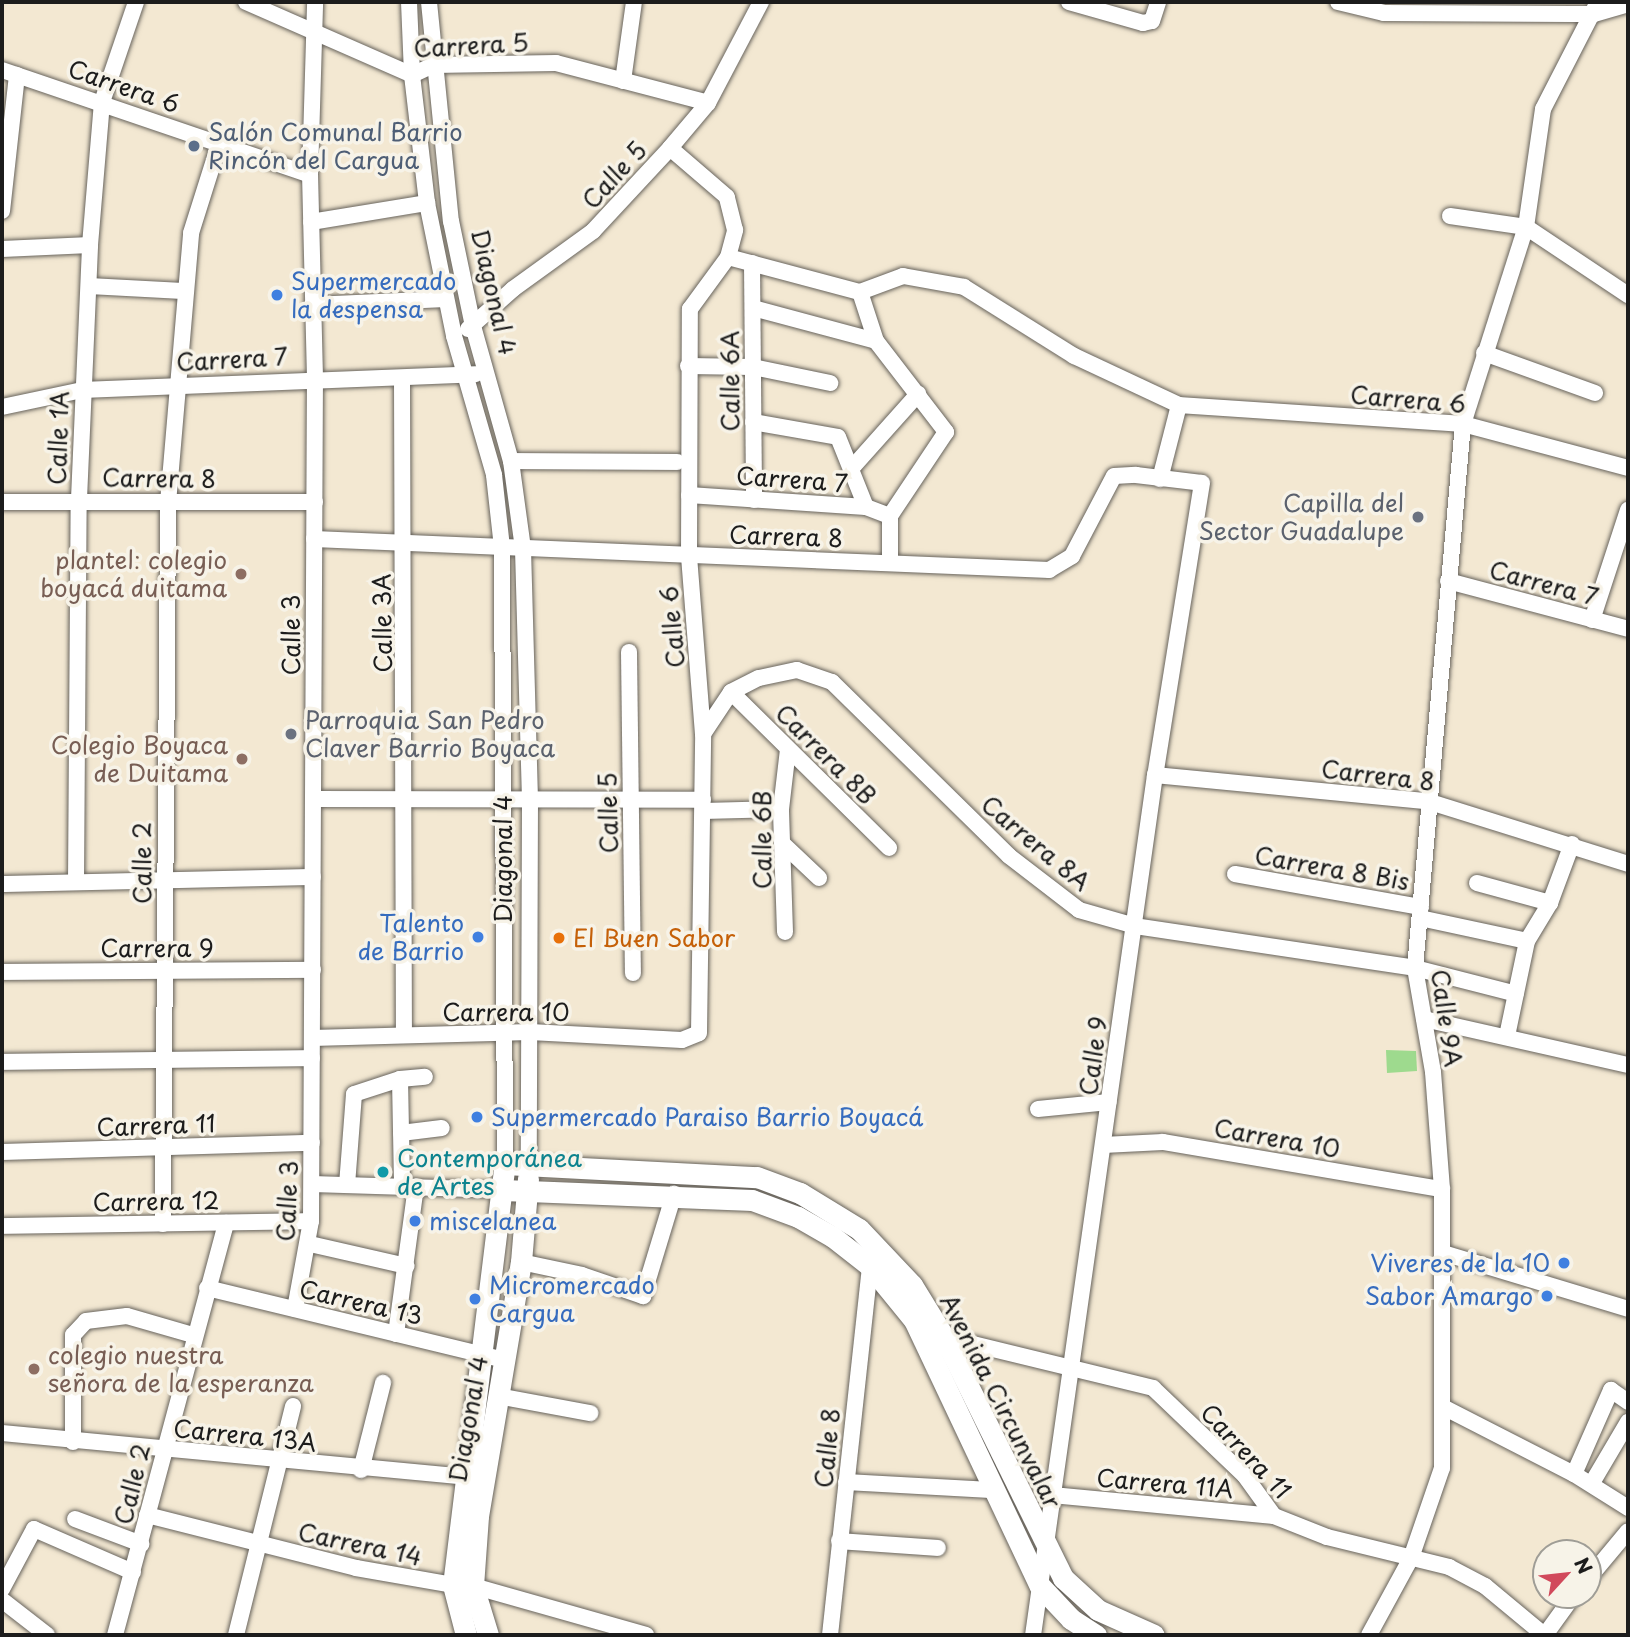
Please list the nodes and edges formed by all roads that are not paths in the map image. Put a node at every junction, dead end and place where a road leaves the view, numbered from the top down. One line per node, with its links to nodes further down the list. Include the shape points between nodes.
1 (136, 2): 18 (street, Calle 1A)
2 (246, 2): 13 (street, Carrera 5)
3 (315, 2): 13 (street, Calle 3)
4 (409, 2): 16 (street, Diagonal 4)
5 (429, 2): 14 (street, Diagonal 4)
6 (634, 2): 17 (street)
7 (761, 2): 19 (street, Calle 5)
8 (1069, 2): 9 (street, via 1143,23 1152,20)
9 (1158, 2)
10 (1338, 2): 12 (street, via 1384,13)
11 (1628, 4): 12 (street)
12 (1596, 8): 27 (street, Calle 9A, via 1542,109)
13 (311, 30): 16 (street, Carrera 5); 22 (street, Calle 3)
14 (433, 65): 16 (street, Carrera 5); 17 (street, Carrera 5, via 556,63); 39 (street, Diagonal 4, via 450,221)
15 (9, 72): 18 (street, Carrera 6); 24 (street)
16 (412, 75): 23 (street, Diagonal 4)
17 (623, 81): 19 (street, Carrera 5)
18 (102, 102): 20 (street, Carrera 6); 28 (street, Calle 1A)
19 (708, 103): 21 (street, Calle 5)
20 (219, 144): 22 (street, Carrera 6); 33 (street, via 191,233)
21 (670, 148): 30 (street, Calle 6, via 727,197 735,230); 39 (street, Calle 5, via 593,231 513,289)
22 (310, 174): 26 (street, Calle 3)
23 (426, 204): 26 (street); 36 (street, Diagonal 4)
24 (2, 211)
25 (1450, 216): 27 (street)
26 (310, 222): 37 (street, Calle 3)
27 (1526, 227): 35 (street); 42 (street, Calle 9A)
28 (90, 245): 29 (street); 32 (street, Calle 1A)
29 (2, 249)
30 (728, 257): 31 (street); 43 (street, Calle 6, via 690,309)
31 (752, 263): 34 (street); 38 (street, Calle 6A)
32 (89, 286): 33 (street); 51 (street, Calle 1A)
33 (183, 291): 50 (street)
34 (860, 292): 41 (street); 54 (street, via 903,276 964,287 1074,356)
35 (1628, 295)
36 (446, 299): 37 (street); 40 (street, Diagonal 4)
37 (312, 305): 47 (street, Calle 3)
38 (753, 308): 41 (street); 44 (street, Calle 6A)
39 (473, 326): 40 (street, Calle 5); 45 (street, Diagonal 4)
40 (454, 336): 46 (street, Diagonal 4)
41 (876, 341): 53 (street)
42 (1484, 353): 52 (street); 57 (street, Calle 9A)
43 (688, 366): 44 (street); 64 (street, Calle 6)
44 (753, 367): 49 (street); 56 (street, Calle 6A)
45 (485, 370): 46 (street, Carrera 7); 58 (street, Diagonal 4)
46 (467, 377): 48 (street, Carrera 7); 75 (street, Diagonal 4, via 494,475)
47 (316, 378): 48 (street, Carrera 7); 50 (street, Carrera 7); 68 (street, Calle 3)
48 (402, 379): 74 (street, Calle 3A)
49 (830, 383)
50 (174, 385): 51 (street, Carrera 7); 69 (street)
51 (82, 390): 55 (street, Carrera 7); 65 (street, Calle 1A)
52 (1595, 393)
53 (918, 394): 61 (street); 72 (street, via 944,429)
54 (1179, 405): 57 (street, Carrera 6); 62 (street)
55 (2, 407)
56 (753, 422): 61 (street, via 838,438); 66 (street, Calle 6A)
57 (1463, 424): 60 (street, Carrera 6); 79 (street, Calle 9A)
58 (511, 461): 59 (street); 76 (street, Diagonal 4)
59 (677, 462)
60 (1628, 468)
61 (850, 469): 70 (street)
62 (1160, 479): 63 (street, Carrera 8); 78 (street, Carrera 8, via 1114,477 1072,556 1056,568)
63 (1202, 483): 86 (street, Calle 9)
64 (689, 495): 66 (street, Carrera 7); 77 (street, Calle 6)
65 (79, 499): 67 (street, Carrera 8); 69 (street, Carrera 8); 103 (street, Calle 1A)
66 (754, 500): 70 (street, Carrera 7)
67 (2, 502)
68 (315, 502): 69 (street, Carrera 8); 73 (street, Calle 3)
69 (168, 503): 102 (street, Calle 2)
70 (866, 507): 72 (street, Carrera 7)
71 (1628, 510): 80 (street)
72 (890, 516): 78 (street)
73 (314, 539): 74 (street, Carrera 8); 89 (street, Calle 3)
74 (404, 542): 75 (street, Carrera 8); 87 (street, Calle 3A)
75 (502, 548): 76 (street, Carrera 8); 91 (street, Diagonal 4)
76 (523, 549): 77 (street, Carrera 8); 90 (street, Diagonal 4)
77 (689, 556): 78 (street, Carrera 8); 84 (street, Calle 6)
78 (890, 563)
79 (1448, 581): 80 (street, Carrera 7); 92 (street, Calle 9A)
80 (1592, 620): 81 (street, Carrera 7)
81 (1628, 629)
82 (629, 652): 88 (street, Calle 5)
83 (731, 692): 84 (street); 85 (street, Carrera 8B); 108 (street, Carrera 8A, via 759,678 797,670 832,682 1009,856 1079,910)
84 (703, 734): 93 (street, Calle 6)
85 (788, 749): 94 (street, Calle 6B); 97 (street, Carrera 8B)
86 (1155, 775): 92 (street, Carrera 8); 108 (street, Calle 9)
87 (406, 798): 89 (street); 91 (street); 121 (street, Calle 3A)
88 (631, 798): 90 (street); 93 (street); 115 (street, Calle 5)
89 (313, 799): 100 (street, Calle 3)
90 (530, 800): 91 (street); 118 (street, Diagonal 4)
91 (500, 801): 119 (street, Diagonal 4)
92 (1427, 801): 96 (street, Carrera 8); 107 (street, Calle 9A)
93 (703, 805): 94 (street); 120 (street, Calle 6)
94 (781, 809): 95 (street, Calle 6B)
95 (782, 843): 101 (street); 109 (street, Calle 6B)
96 (1572, 844): 98 (street, Carrera 8); 106 (street)
97 (889, 848)
98 (1628, 864)
99 (1235, 874): 107 (street, Carrera 8 Bis)
100 (313, 877): 102 (street); 112 (street, Calle 3)
101 (819, 878)
102 (165, 880): 103 (street); 113 (street, Calle 2)
103 (76, 882): 105 (street)
104 (1477, 883): 106 (street)
105 (2, 884)
106 (1550, 903): 110 (street)
107 (1421, 912): 110 (street); 111 (street, Calle 9A)
108 (1135, 926): 111 (street, Carrera 8A); 130 (street, Calle 9)
109 (785, 932)
110 (1527, 941): 116 (street)
111 (1415, 968): 116 (street, Carrera 8A); 117 (street, Calle 9A)
112 (313, 970): 113 (street, Carrera 9); 123 (street, Calle 3)
113 (164, 971): 114 (street, Carrera 9); 125 (street, Calle 2)
114 (2, 972)
115 (633, 973)
116 (1516, 994): 122 (street)
117 (1424, 1019): 122 (street); 143 (street, Calle 9A)
118 (530, 1032): 119 (street, Carrera 10); 120 (street, Carrera 10, via 682,1040); 139 (street, Diagonal 4)
119 (508, 1033): 121 (street, Carrera 10); 138 (street, Diagonal 4)
120 (699, 1033)
121 (404, 1034): 123 (street, Carrera 10)
122 (1507, 1036): 127 (street)
123 (312, 1038): 124 (street, Calle 3)
124 (312, 1058): 125 (street); 134 (street, Calle 3)
125 (164, 1060): 126 (street); 136 (street, Calle 2)
126 (2, 1062)
127 (1628, 1065)
128 (425, 1077): 129 (street)
129 (400, 1079): 133 (street); 141 (street, via 354,1094)
130 (1109, 1102): 131 (street); 135 (street, Calle 9)
131 (1038, 1109)
132 (442, 1128): 133 (street)
133 (401, 1133): 142 (street)
134 (312, 1143): 136 (street, Carrera 11); 140 (street, Calle 3)
135 (1103, 1145): 143 (street, Carrera 10, via 1163,1142); 164 (street, Calle 9)
136 (163, 1147): 137 (street, Carrera 11); 149 (street, Calle 2)
137 (2, 1152)
138 (505, 1164): 139 (main road, Avenida Circunvalar); 144 (main road, Diagonal 4)
139 (529, 1165): 145 (main road, Diagonal 4); 161 (main road, Avenida Circunvalar, via 757,1177 800,1193 859,1229 912,1285)
140 (312, 1184): 141 (street); 147 (street, Calle 3)
141 (346, 1185): 142 (street)
142 (409, 1186): 144 (street); 154 (street)
143 (1442, 1189): 152 (street, Calle 9A)
144 (502, 1190): 145 (main road, Avenida Circunvalar); 162 (main road, Diagonal 4)
145 (528, 1190): 146 (main road, Avenida Circunvalar); 153 (main road, Diagonal 4)
146 (674, 1194): 153 (street, via 643,1296 582,1275); 155 (main road, Avenida Circunvalar, via 752,1200 798,1217)
147 (312, 1221): 148 (street, Carrera 12); 151 (street, Calle 3)
148 (226, 1223): 149 (street, Carrera 12); 156 (street, Calle 2)
149 (163, 1224): 150 (street, Carrera 12)
150 (2, 1226)
151 (310, 1244): 154 (street); 157 (street, Calle 3)
152 (1443, 1253): 158 (street); 169 (street, Calle 9A)
153 (521, 1262): 163 (main road, Diagonal 4)
154 (407, 1266): 159 (street)
155 (870, 1266): 179 (street, Calle 8); 181 (main road, Avenida Circunvalar, via 914,1320)
156 (207, 1288): 157 (street, Carrera 13); 160 (street, Calle 2)
157 (295, 1309): 159 (street, Carrera 13)
158 (1628, 1309)
159 (396, 1334): 162 (street, Carrera 13)
160 (193, 1335): 173 (street, via 127,1316 86,1321 72,1335); 174 (street, Calle 2)
161 (944, 1337): 164 (street, Carrera 11); 192 (main road, Avenida Circunvalar)
162 (483, 1354): 163 (street, Carrera 13); 178 (main road, Diagonal 4)
163 (504, 1360): 166 (main road, Diagonal 4)
164 (1070, 1366): 182 (street, Calle 9); 185 (street, Carrera 11, via 1153,1388 1245,1476)
165 (383, 1383): 176 (street)
166 (498, 1396): 170 (street); 178 (main road, Diagonal 4)
167 (1628, 1402): 177 (street, via 1611,1390)
168 (293, 1406): 175 (street)
169 (1445, 1408): 177 (street); 193 (street, Calle 9A, via 1443,1468)
170 (590, 1413)
171 (1628, 1422): 180 (street)
172 (2, 1433): 173 (street, Carrera 13A)
173 (73, 1442): 174 (street, Carrera 13A)
174 (163, 1448): 175 (street, Carrera 13A); 184 (street, Calle 2)
175 (279, 1462): 176 (street, Carrera 13A); 190 (street)
176 (361, 1470): 178 (street, Carrera 13A)
177 (1574, 1474): 180 (street)
178 (474, 1477): 196 (main road, Diagonal 4)
179 (846, 1482): 181 (street); 188 (street, Calle 8)
180 (1592, 1483): 183 (street)
181 (991, 1490): 197 (main road, Avenida Circunvalar)
182 (1052, 1495): 185 (street, Carrera 11A); 192 (street, Calle 9)
183 (1628, 1508)
184 (147, 1514): 189 (street, Calle 2); 190 (street, Carrera 14)
185 (1274, 1516): 193 (street, Carrera 11, via 1327,1537)
186 (75, 1519): 189 (street)
187 (1628, 1531): 194 (street)
188 (839, 1541): 191 (street); 207 (street, Calle 8)
189 (141, 1544): 195 (street, Calle 2)
190 (258, 1545): 196 (street, Carrera 14); 203 (street)
191 (938, 1548)
192 (1047, 1551): 197 (street, Calle 9); 210 (main road, Avenida Circunvalar, via 1063,1578 1098,1610)
193 (1411, 1558): 211 (street, Calle 9A); 212 (street, Carrera 11, via 1449,1567 1485,1586)
194 (1602, 1562)
195 (133, 1572): 198 (street, via 34,1529); 202 (street, Calle 2)
196 (463, 1586): 204 (main road, Diagonal 4); 205 (main road, Diagonal 4); 206 (street)
197 (1040, 1586): 208 (street, Calle 9); 209 (main road, Avenida Circunvalar, via 1071,1619)
198 (2, 1589)
199 (2, 1600): 201 (street)
200 (1564, 1609): 212 (street)
201 (47, 1635)
202 (116, 1635)
203 (236, 1635)
204 (466, 1635)
205 (488, 1635)
206 (646, 1635)
207 (830, 1635)
208 (1033, 1635)
209 (1096, 1635)
210 (1154, 1635)
211 (1369, 1635)
212 (1545, 1635)

